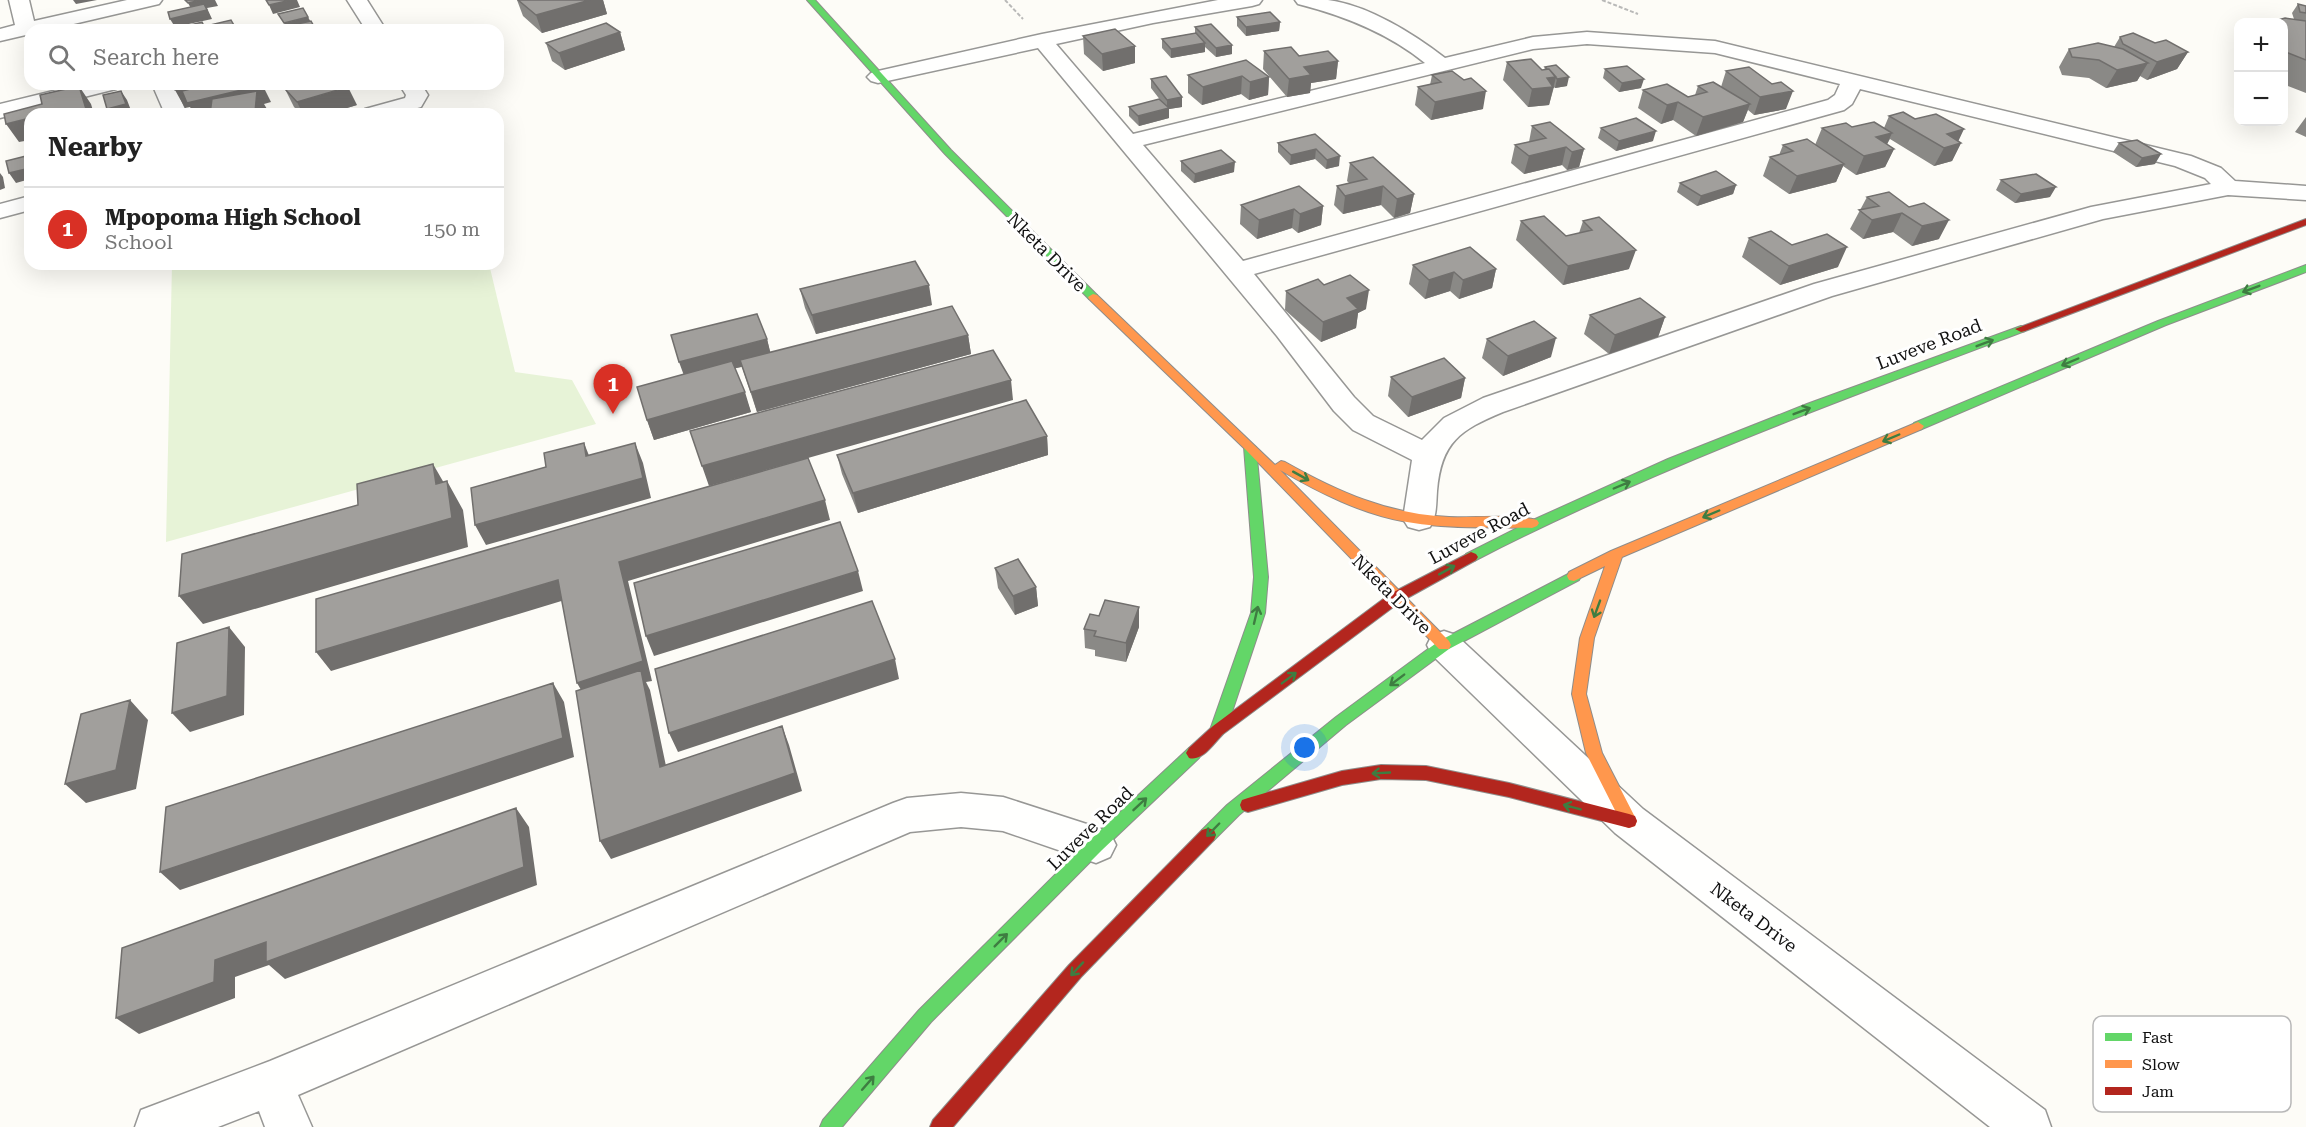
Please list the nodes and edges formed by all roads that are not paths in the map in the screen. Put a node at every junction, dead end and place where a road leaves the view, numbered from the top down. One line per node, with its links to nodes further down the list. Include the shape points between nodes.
1 (19, 0): 7 (street)
2 (152, 0): 8 (street, via 129,14)
3 (357, 0): 9 (street)
4 (811, 0): 14 (street, Nketa Drive)
5 (1252, 0): 12 (street)
6 (1305, 0): 13 (street, via 1365,17 1416,44)
7 (25, 24)
8 (60, 24)
9 (372, 24)
10 (24, 29): 11 (street)
11 (0, 35)
12 (1042, 40): 14 (street); 22 (street)
13 (1441, 65): 15 (street, via 1533,43 1587,38 1715,47); 22 (street)
14 (878, 77): 30 (street, Nketa Drive, via 1070,275)
15 (1853, 80): 23 (street, via 2183,161 2213,173); 29 (street, via 1844,99 1836,105)
16 (84, 90): 21 (street)
17 (165, 90): 19 (street)
18 (414, 90): 20 (street, via 417,95 413,102)
19 (173, 108)
20 (393, 108)
21 (0, 111)
22 (1127, 142): 29 (street)
23 (2228, 188): 24 (street); 31 (street, via 2100,212 1823,290 1465,416)
24 (2306, 193)
25 (24, 205): 26 (street)
26 (0, 211)
27 (2306, 222): 33 (street, Luveve Road, one-way to 27, via 1738,435)
28 (2306, 268): 34 (street, one-way to 34, via 2162,322)
29 (1236, 271): 31 (street, via 1363,423)
30 (1250, 447): 32 (street, one-way to 32, via 1351,500 1389,514); 35 (street, Nketa Drive); 37 (street, one-way to 30, via 1258,613 1261,577)
31 (1428, 456): 32 (street)
32 (1419, 519): 33 (street)
33 (1534, 523): 35 (street, Luveve Road, one-way to 33)
34 (1616, 554): 36 (street); 39 (street, one-way to 39, via 1587,638 1579,694 1594,753)
35 (1395, 598): 36 (street, Nketa Drive); 37 (street, Luveve Road, one-way to 35)
36 (1443, 645): 38 (street, one-way to 38, via 1341,721); 39 (street, Nketa Drive)
37 (1218, 730): 40 (street, Luveve Road, one-way to 37)
38 (1233, 810): 39 (street, one-way to 38, via 1437,775 1381,772 1342,778); 45 (street, one-way to 45, via 1075,971)
39 (1629, 821): 46 (street, Nketa Drive)
40 (1096, 845): 41 (street, via 1003,814 961,810 907,815); 44 (street, Luveve Road, one-way to 40, via 926,1016)
41 (270, 1084): 42 (street); 43 (street)
42 (158, 1127)
43 (289, 1127)
44 (830, 1127)
45 (940, 1127)
46 (2028, 1127)

